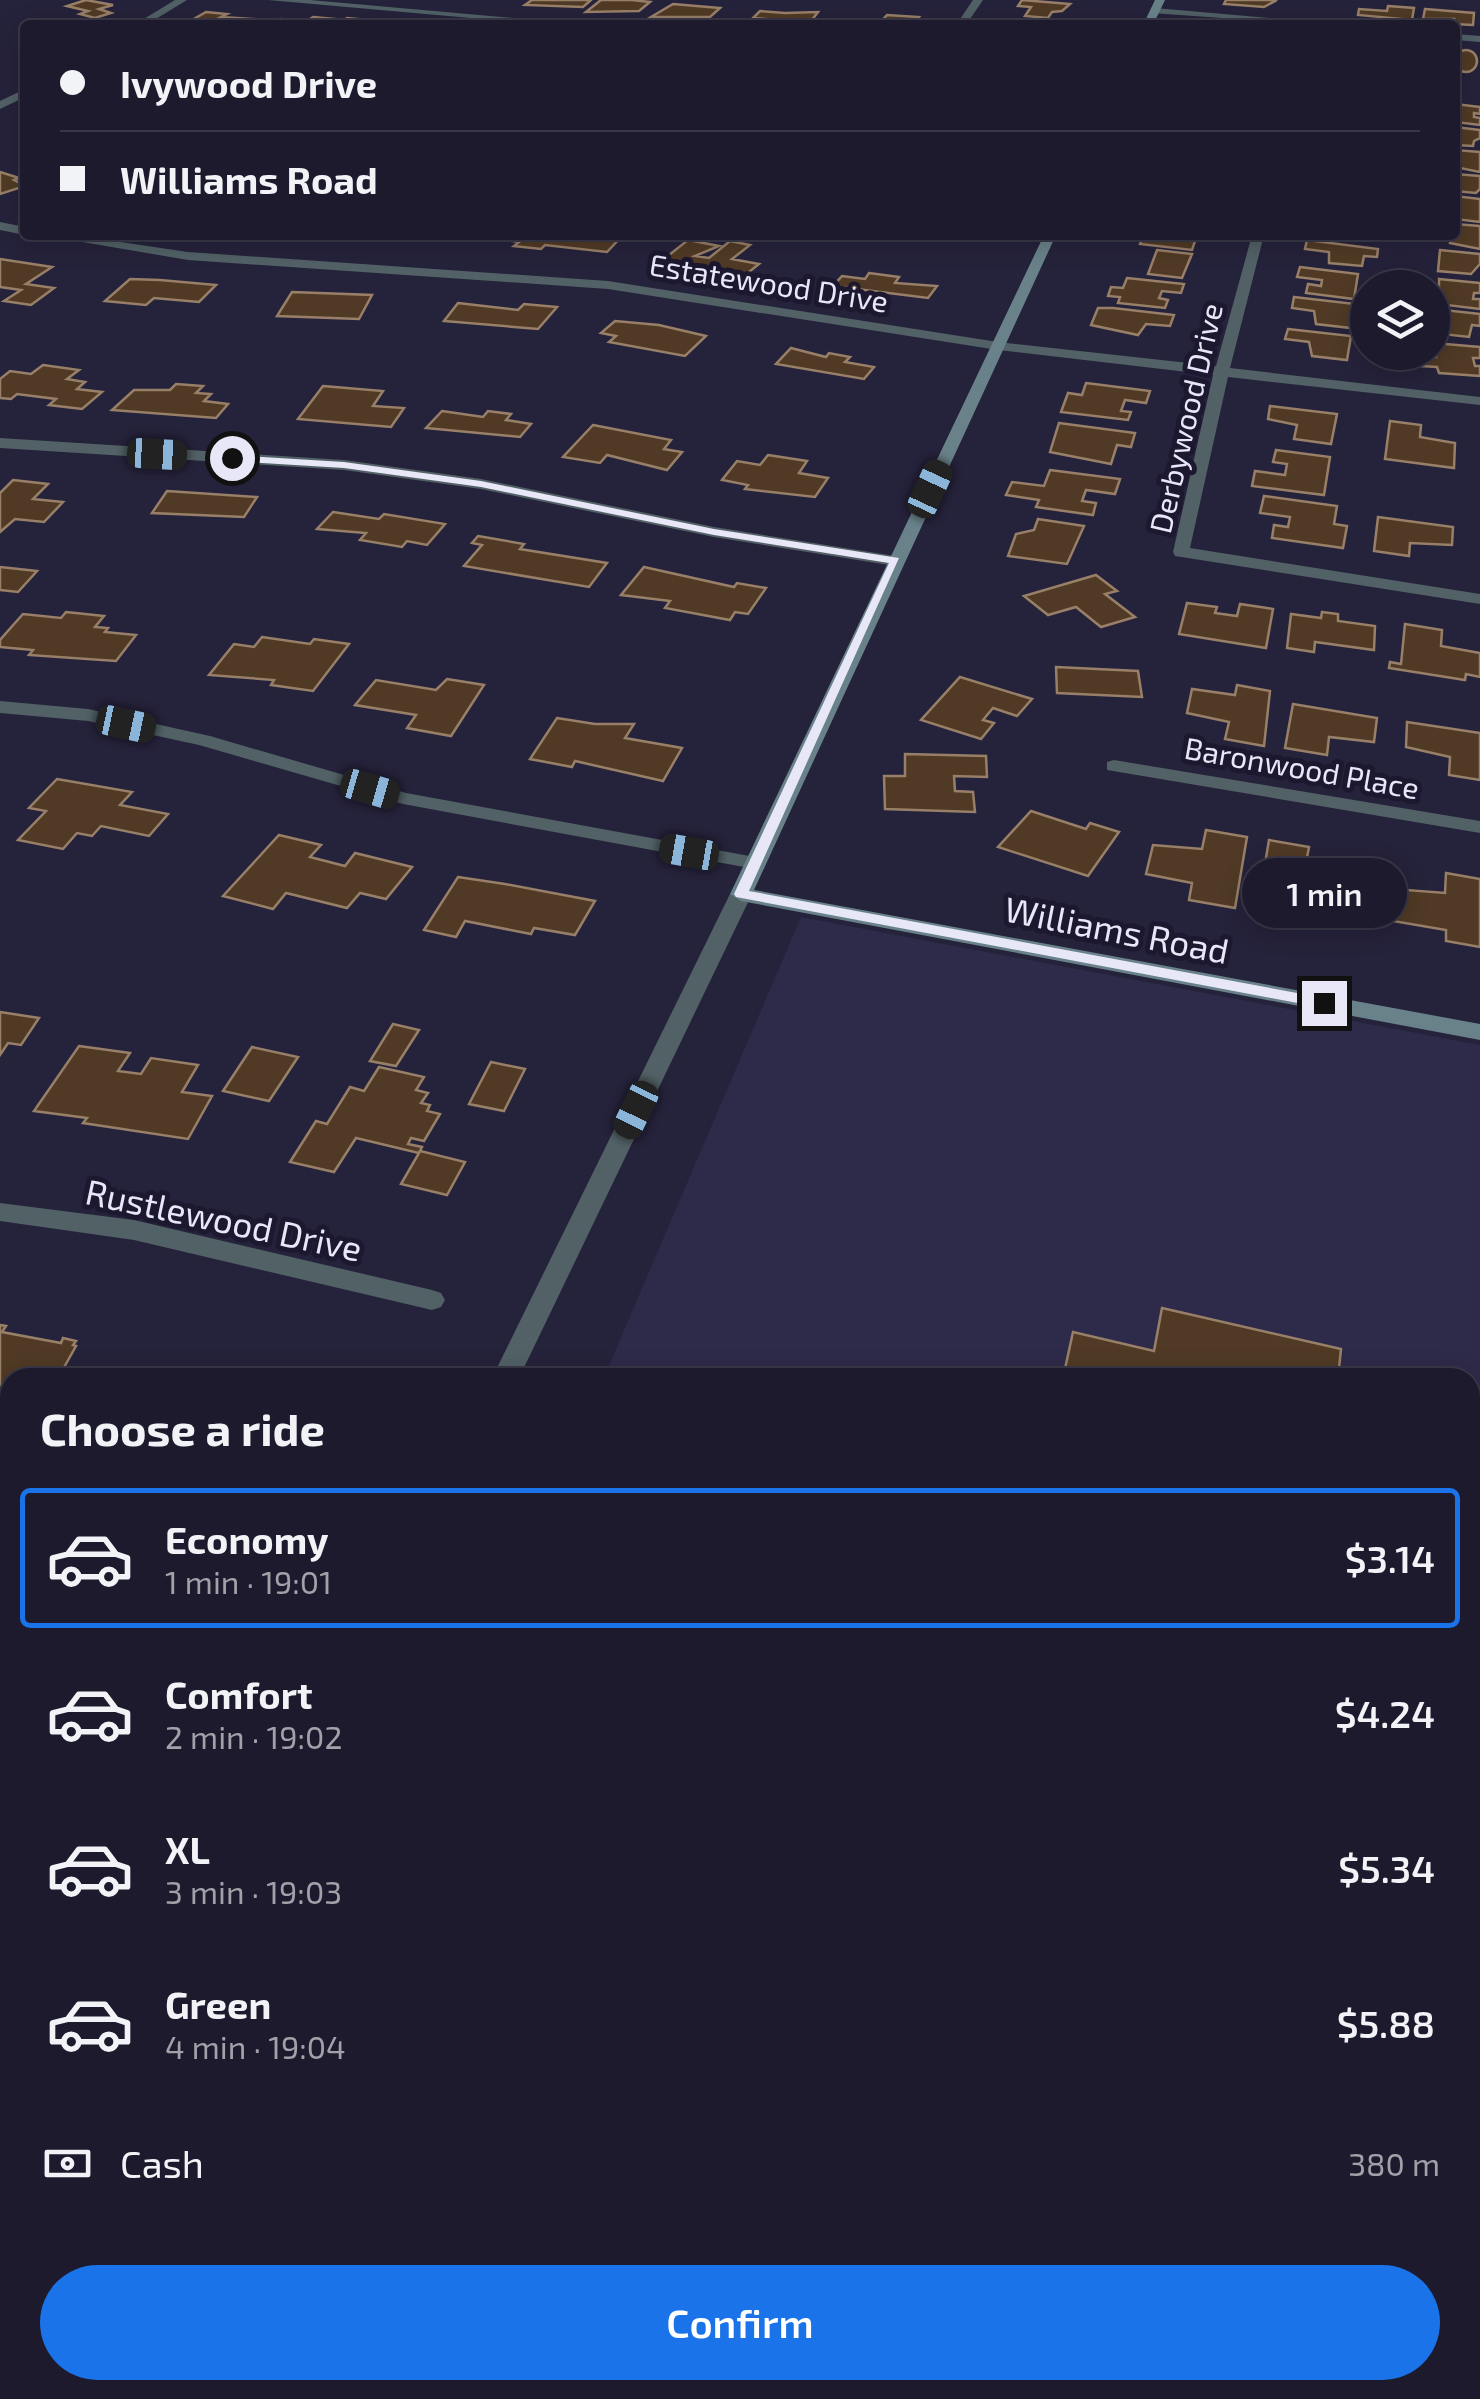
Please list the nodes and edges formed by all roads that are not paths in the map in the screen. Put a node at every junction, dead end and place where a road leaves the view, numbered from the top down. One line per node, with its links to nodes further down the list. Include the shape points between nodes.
1 (182, 0): 4 (street)
2 (273, 0): 5 (street)
3 (1157, 6): 6 (street)
4 (148, 20)
5 (524, 20)
6 (1306, 20)
7 (81, 240): 10 (street, Estatewood Drive, via 188,256 608,285)
8 (1048, 240): 10 (street)
9 (1257, 240): 11 (street, Derbywood Drive)
10 (998, 346): 11 (street, Estatewood Drive); 14 (street)
11 (1221, 373): 12 (street, Estatewood Drive); 15 (street, Derbywood Drive, via 1181,552)
12 (1480, 401)
13 (0, 443): 14 (street, via 344,465)
14 (895, 561): 19 (street)
15 (1480, 599)
16 (0, 707): 19 (street, via 88,715 204,740 404,798)
17 (1114, 766): 18 (street, Baronwood Place)
18 (1480, 827)
19 (755, 863): 20 (street)
20 (741, 894): 21 (street, Williams Road); 24 (street)
21 (1480, 1032)
22 (0, 1212): 23 (street, Rustlewood Drive, via 134,1230)
23 (432, 1300)
24 (510, 1368)

